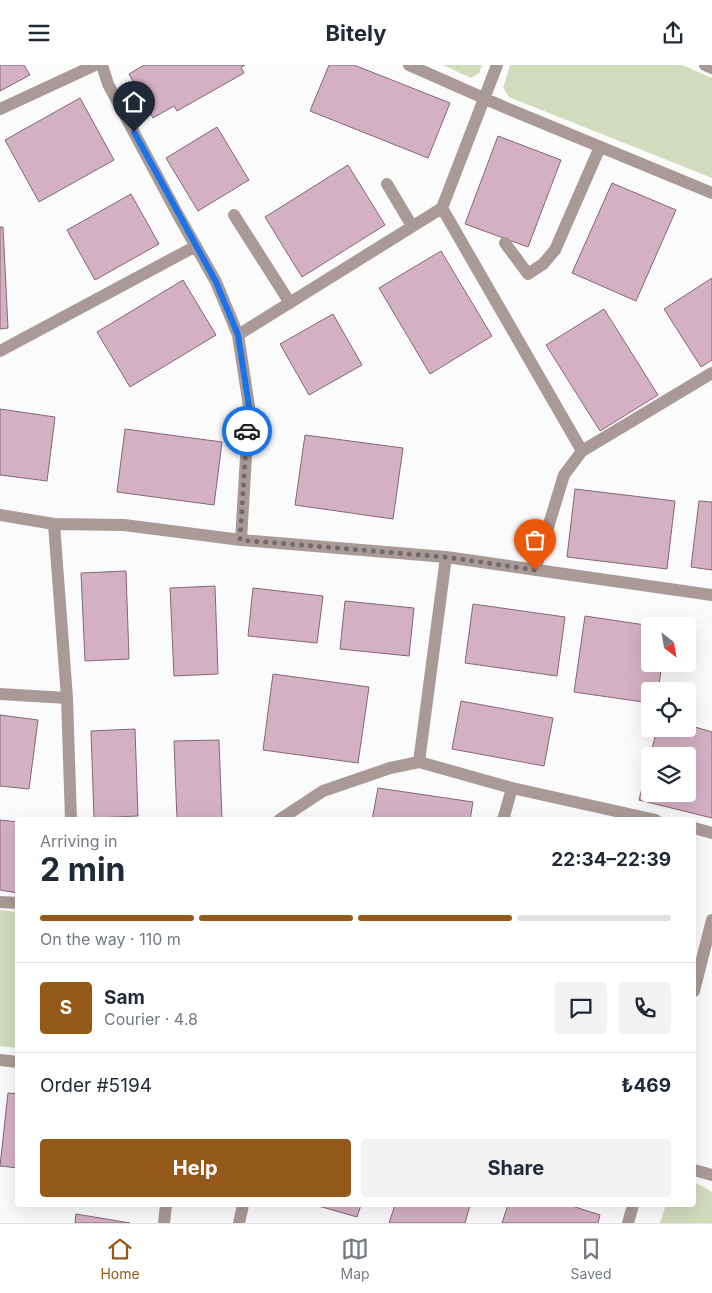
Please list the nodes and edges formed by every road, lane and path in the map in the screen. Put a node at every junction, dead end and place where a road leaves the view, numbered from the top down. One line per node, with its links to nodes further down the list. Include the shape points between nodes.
1 (95, 65): 8 (street)
2 (102, 65): 16 (street, via 108,84)
3 (409, 65): 7 (street)
4 (497, 65): 7 (street)
5 (705, 65): 6 (street)
6 (712, 68)
7 (484, 98): 9 (street); 12 (street)
8 (0, 109)
9 (600, 147): 11 (street); 15 (street, via 555,249 543,263 528,275)
10 (387, 184): 14 (street)
11 (712, 193)
12 (442, 208): 14 (street); 21 (street)
13 (234, 215): 17 (street)
14 (412, 226): 17 (street)
15 (505, 243)
16 (196, 246): 18 (street, via 216,282); 19 (street)
17 (290, 303): 18 (street)
18 (238, 335): 24 (street, via 249,406)
19 (0, 351)
20 (712, 373): 21 (street)
21 (582, 451): 26 (street, via 564,475)
22 (0, 515): 23 (street)
23 (54, 524): 24 (street, via 124,525); 29 (street)
24 (240, 540): 25 (street)
25 (446, 557): 26 (street); 30 (street)
26 (535, 570): 27 (street)
27 (712, 595)
28 (0, 694): 29 (street)
29 (67, 698): 32 (street)
30 (419, 762): 31 (street); 33 (street, via 390,767 323,791)
31 (512, 788): 34 (street); 35 (street)
32 (72, 817)
33 (284, 817)
34 (504, 817)
35 (642, 817)
36 (696, 829): 37 (street)
37 (712, 833)
38 (0, 901): 39 (street)
39 (15, 903)
40 (712, 920): 41 (street)
41 (709, 943): 42 (street)
42 (696, 985)
43 (0, 1060): 44 (street)
44 (15, 1062)
45 (696, 1171): 46 (street)
46 (712, 1175)
47 (166, 1207): 50 (street)
48 (243, 1207): 51 (street)
49 (632, 1207): 52 (street)
50 (164, 1223)
51 (239, 1223)
52 (628, 1223)

